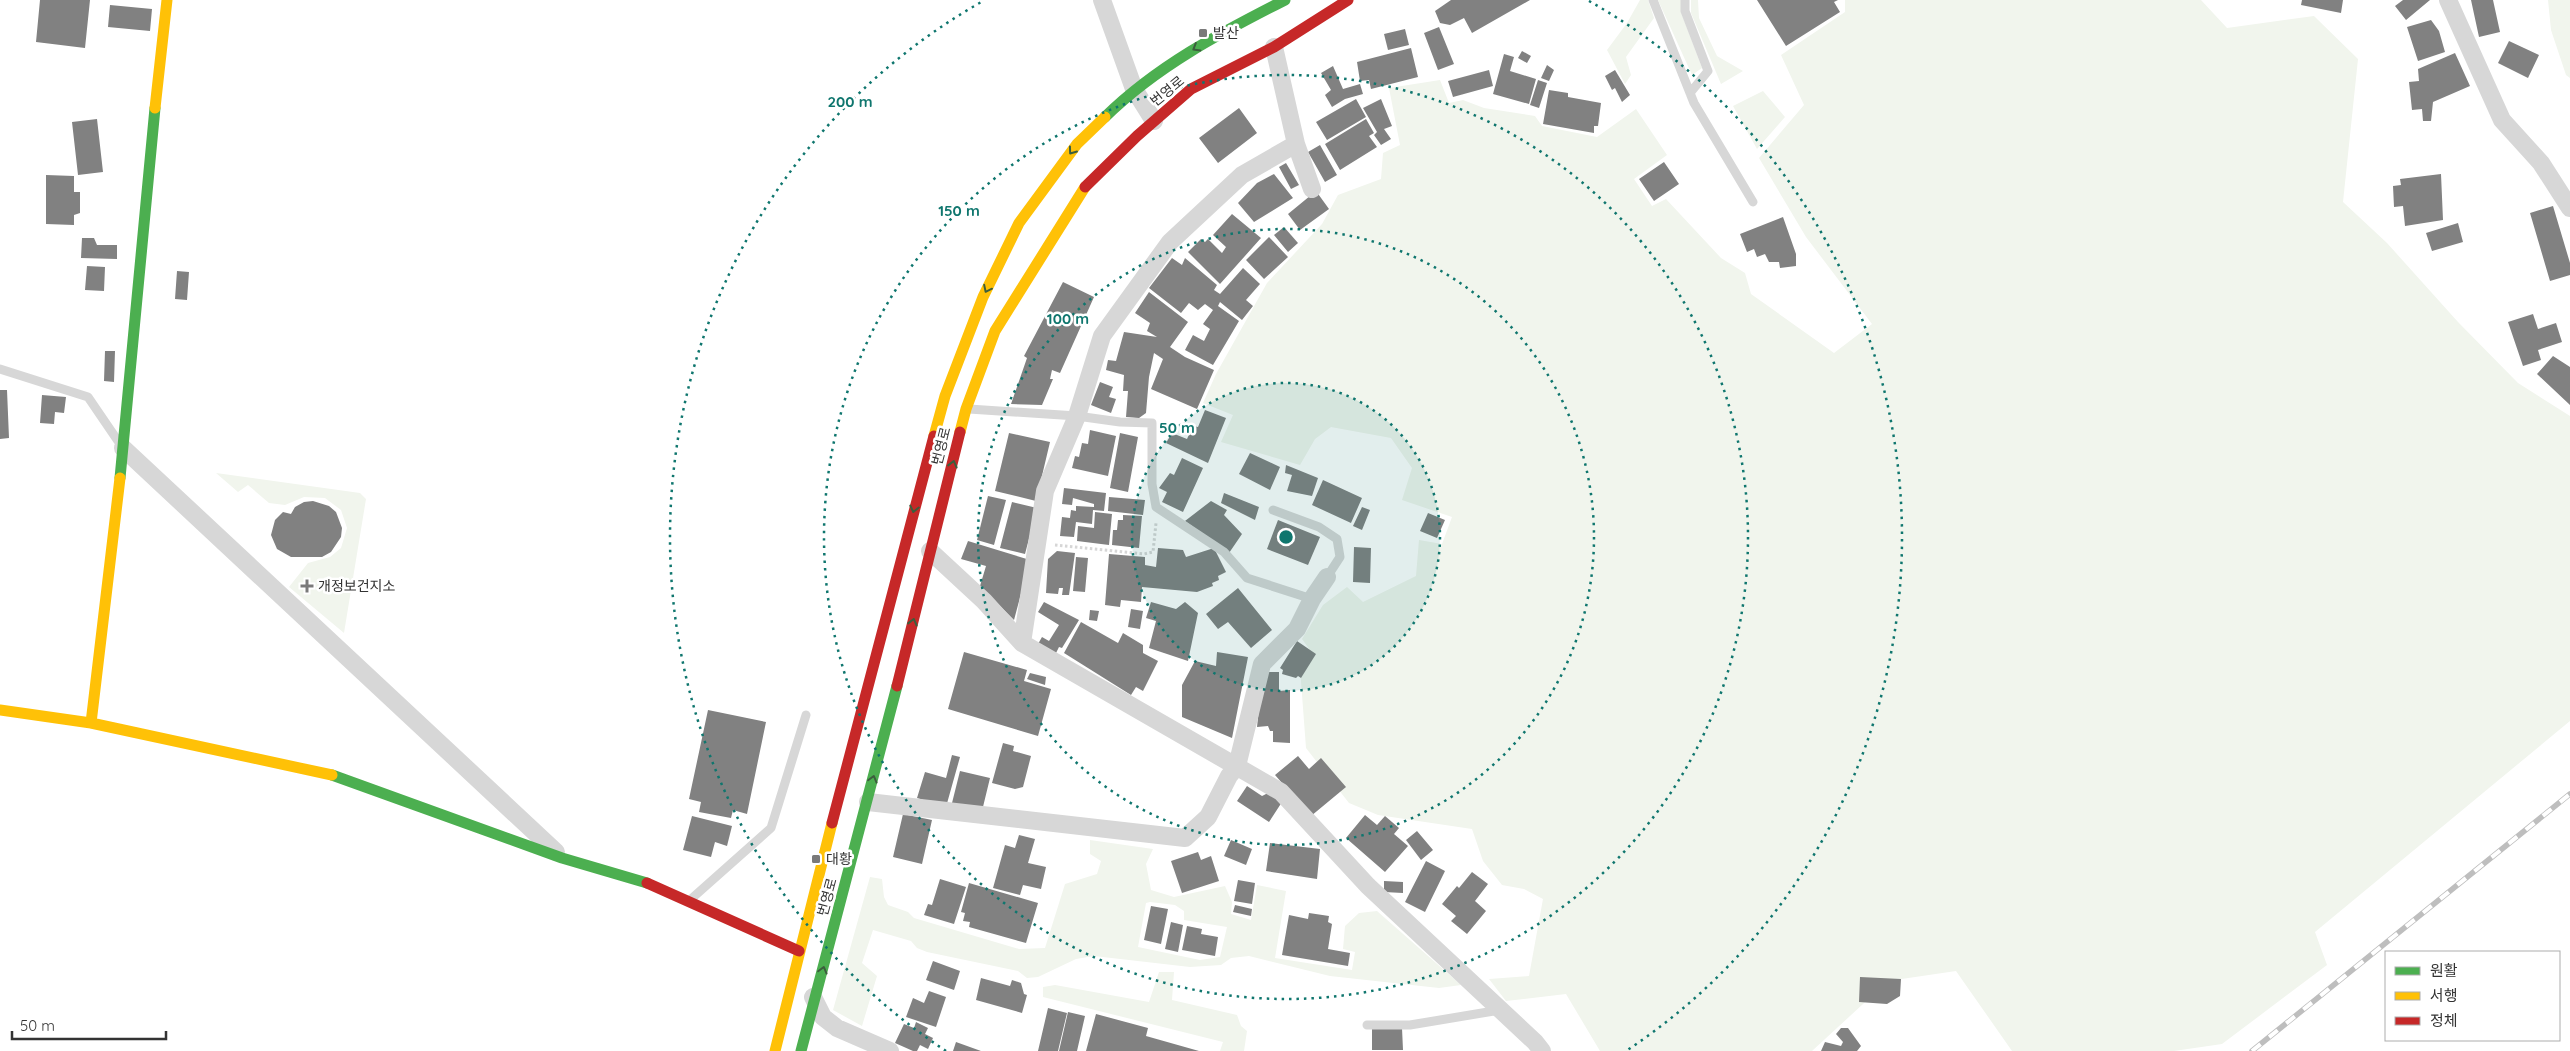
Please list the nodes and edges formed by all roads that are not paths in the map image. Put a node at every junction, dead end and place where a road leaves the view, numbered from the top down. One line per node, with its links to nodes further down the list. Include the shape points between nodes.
1 (168, 0): 19 (main road, via 149,159)
2 (1102, 0): 9 (street)
3 (1285, 0): 9 (main road, 번영로, one-way to 9, via 1239,22)
4 (1348, 0): 8 (main road, 번영로)
5 (1653, 0): 10 (lane)
6 (1685, 0): 10 (lane, via 1685,10 1708,71)
7 (2448, 0): 15 (street, via 2502,120 2541,163)
8 (1274, 46): 11 (main road, 번영로, via 1191,89); 12 (street)
9 (1134, 89): 11 (street); 32 (main road, 번영로, one-way to 32, via 1077,144 1019,223 980,306 945,396)
10 (1690, 93): 14 (lane)
11 (1154, 121): 17 (main road, 번영로, via 1087,184 995,331)
12 (1296, 144): 13 (street); 18 (street, via 1242,175 1170,242 1102,336)
13 (1312, 189)
14 (1753, 202)
15 (2570, 208)
16 (0, 369): 19 (lane, via 88,397)
17 (966, 409): 18 (lane); 21 (main road, 번영로, one-way to 17)
18 (1077, 416): 23 (lane, via 1152,423 1152,484 1156,508 1224,552 1247,578); 24 (street, via 1045,491)
19 (123, 448): 27 (main road); 30 (street)
20 (1273, 510): 22 (lane, via 1319,527 1337,539 1340,557)
21 (930, 551): 24 (street, via 984,601); 29 (main road, 번영로, one-way to 21)
22 (1327, 577): 23 (street)
23 (1312, 599): 28 (street, via 1297,629 1262,664)
24 (1022, 643): 28 (street)
25 (0, 710): 27 (main road)
26 (806, 715): 31 (lane, via 771,828)
27 (91, 723): 30 (main road, via 333,774)
28 (1237, 766): 29 (street, via 1208,817 1185,838); 34 (street, via 1281,792 1368,886)
29 (868, 802): 33 (main road, 번영로, one-way to 29)
30 (562, 858): 31 (main road, via 642,881)
31 (688, 902): 32 (main road)
32 (799, 951): 33 (street); 36 (main road, 번영로)
33 (815, 999): 37 (main road, 번영로); 38 (street, via 824,1017 837,1028)
34 (1500, 1010): 35 (lane, via 1410,1024); 39 (street)
35 (1367, 1025)
36 (775, 1051)
37 (801, 1051)
38 (890, 1051)
39 (1542, 1051)

